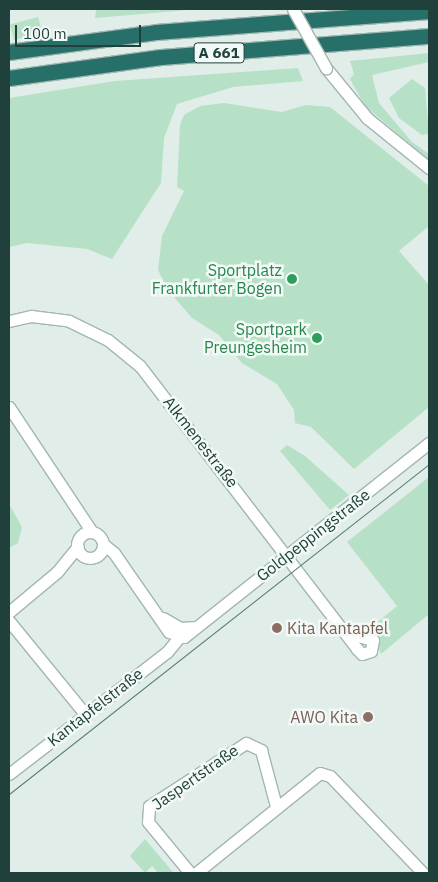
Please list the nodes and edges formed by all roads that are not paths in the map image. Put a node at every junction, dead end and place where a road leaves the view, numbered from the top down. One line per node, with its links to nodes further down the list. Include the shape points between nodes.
1 (293, 9): 6 (street, bridge, via 326,68 367,118)
2 (429, 11): 4 (highway, A 661, via 156,32)
3 (429, 36): 5 (highway, A 661, via 161,57)
4 (9, 52)
5 (9, 78)
6 (429, 168)
7 (9, 322): 12 (street, Alkmenestraße, via 31,316 68,321 129,356 183,419)
8 (9, 408): 10 (street, via 74,505)
9 (429, 443): 12 (street, Goldpeppingstraße)
10 (84, 538): 11 (street); 11 (street); 13 (street)
11 (96, 552): 13 (street); 15 (street, via 129,573)
12 (287, 556): 17 (street, Goldpeppingstraße); 18 (street, Alkmenestraße)
13 (58, 572): 14 (street)
14 (9, 612)
15 (163, 618): 17 (street, via 180,628); 19 (street, via 169,632)
16 (9, 621): 20 (street)
17 (196, 627): 19 (street, Goldpeppingstraße)
18 (349, 634)
19 (179, 637): 20 (street, Kantapfelstraße)
20 (86, 714): 21 (street, Kantapfelstraße)
21 (9, 774)
22 (276, 806): 23 (street, Jaspertstraße, via 261,750 246,743 149,806 148,822); 24 (street); 25 (street, via 320,773 330,776)
23 (190, 873)
24 (196, 873)
25 (423, 873)

